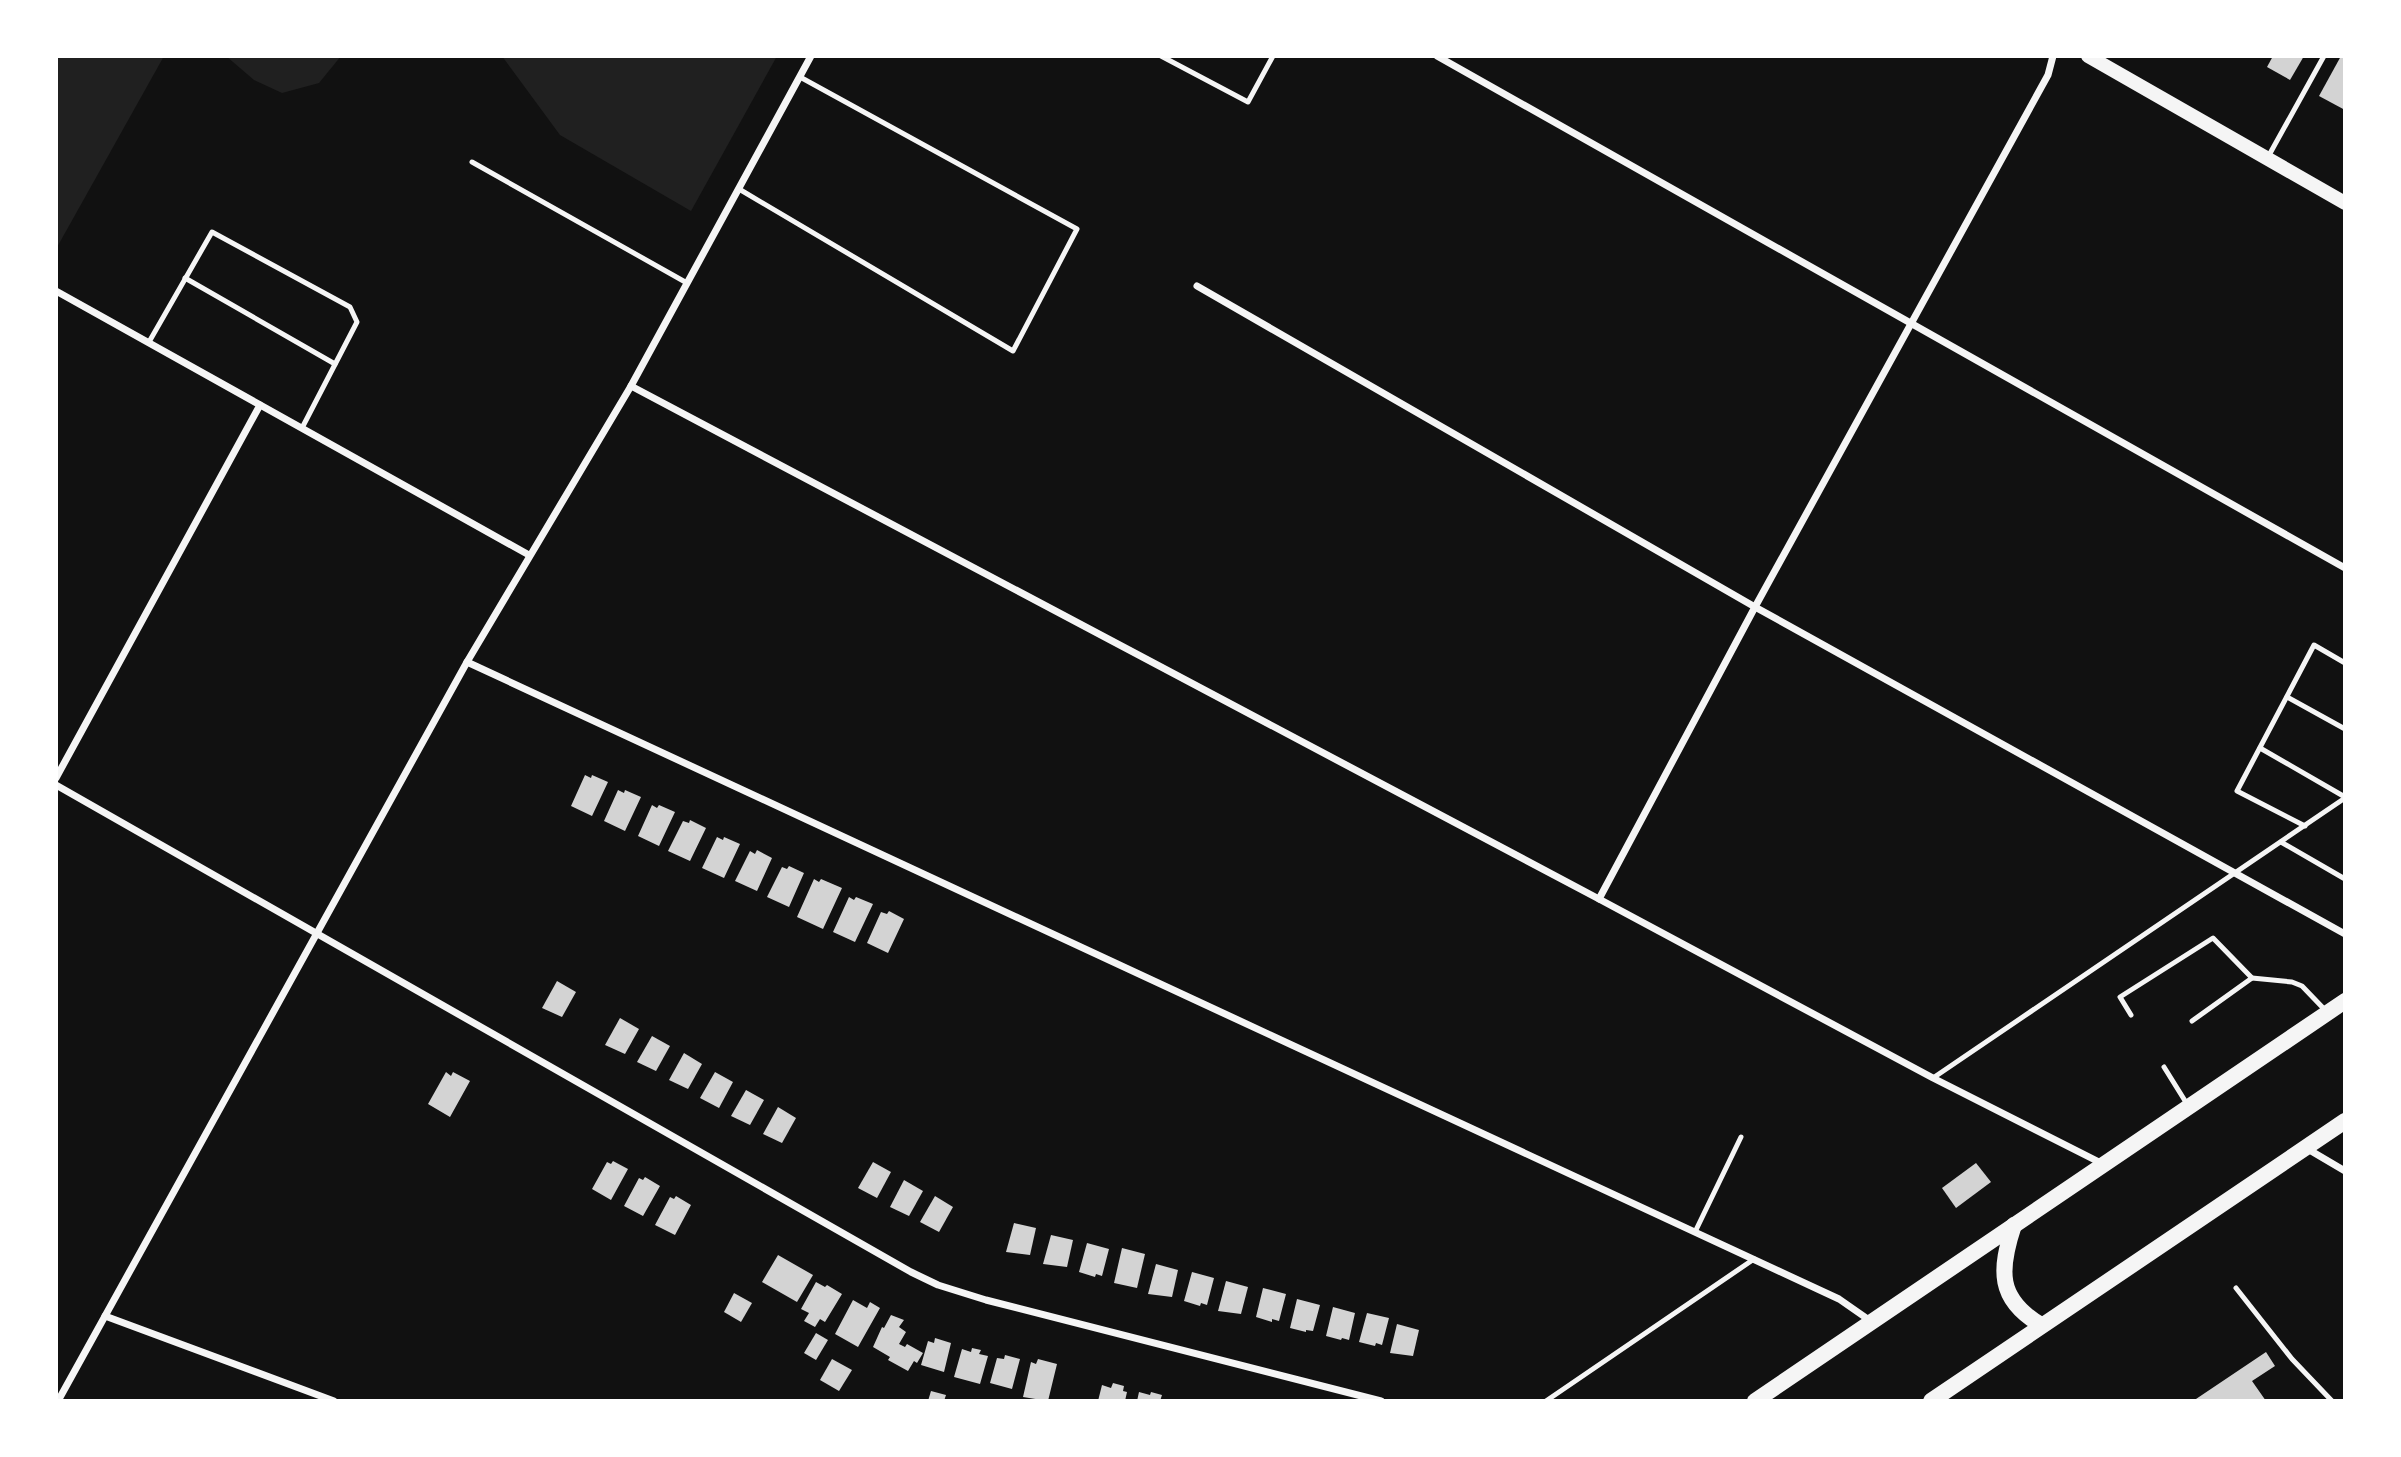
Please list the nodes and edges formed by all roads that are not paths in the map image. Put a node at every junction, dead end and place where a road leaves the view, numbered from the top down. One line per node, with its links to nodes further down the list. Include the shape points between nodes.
1 (811, 56): 8 (street)
2 (1161, 56): 3 (lane, via 1248,102)
3 (1273, 56)
4 (1437, 56): 17 (street)
5 (2053, 56): 17 (street, via 2048,75)
6 (2088, 56): 9 (main road)
7 (2324, 56): 9 (lane)
8 (800, 76): 11 (street); 11 (lane, via 1077,229 1013,351)
9 (2267, 158): 12 (main road)
10 (472, 162): 14 (lane)
11 (738, 189): 14 (street)
12 (2345, 203)
13 (185, 278): 18 (lane); 19 (lane); 19 (lane, via 212,232 350,307 357,322)
14 (687, 283): 20 (street)
15 (1196, 286): 25 (street)
16 (56, 291): 18 (street)
17 (1912, 323): 24 (street); 25 (street)
18 (149, 342): 21 (street)
19 (335, 364): 22 (lane)
20 (631, 386): 23 (street); 38 (street)
21 (260, 405): 22 (street); 31 (street)
22 (302, 428): 23 (street)
23 (529, 555): 26 (street)
24 (2345, 568)
25 (1755, 607): 36 (street); 38 (street)
26 (467, 662): 39 (street); 55 (street)
27 (2345, 663): 28 (lane, via 2314,645)
28 (2287, 697): 29 (lane); 30 (lane)
29 (2345, 729)
30 (2260, 748): 33 (lane); 34 (lane, via 2237,791)
31 (56, 778)
32 (56, 785): 39 (street)
33 (2345, 797): 34 (lane)
34 (2305, 826): 35 (lane)
35 (2281, 842): 36 (lane); 37 (lane)
36 (2234, 875): 40 (street); 47 (lane)
37 (2345, 879)
38 (1600, 899): 47 (street)
39 (318, 933): 58 (street); 64 (street, via 938,1285)
40 (2345, 934)
41 (2252, 978): 43 (lane, via 2302,986); 44 (lane, via 2213,938 2120,997); 45 (lane)
42 (2345, 1001): 43 (main road)
43 (2328, 1013): 48 (main road)
44 (2131, 1015)
45 (2192, 1021)
46 (2164, 1067): 48 (lane)
47 (1933, 1078): 52 (street)
48 (2189, 1107): 52 (main road)
49 (2345, 1121): 51 (main road)
50 (1741, 1137): 55 (lane)
51 (2305, 1148): 53 (street); 60 (main road)
52 (2104, 1165): 54 (main road)
53 (2345, 1171)
54 (2014, 1225): 59 (main road); 60 (main road, via 2005,1261 2006,1288 2017,1309)
55 (1695, 1232): 56 (street)
56 (1754, 1259): 59 (street, via 1839,1299); 65 (lane)
57 (2236, 1288): 68 (lane)
58 (105, 1316): 62 (street); 63 (street)
59 (1872, 1322): 66 (main road)
60 (2041, 1325): 61 (main road)
61 (1951, 1395): 67 (main road)
62 (58, 1401)
63 (334, 1401)
64 (1381, 1401)
65 (1546, 1401)
66 (1755, 1401)
67 (1931, 1401)
68 (2332, 1401)

